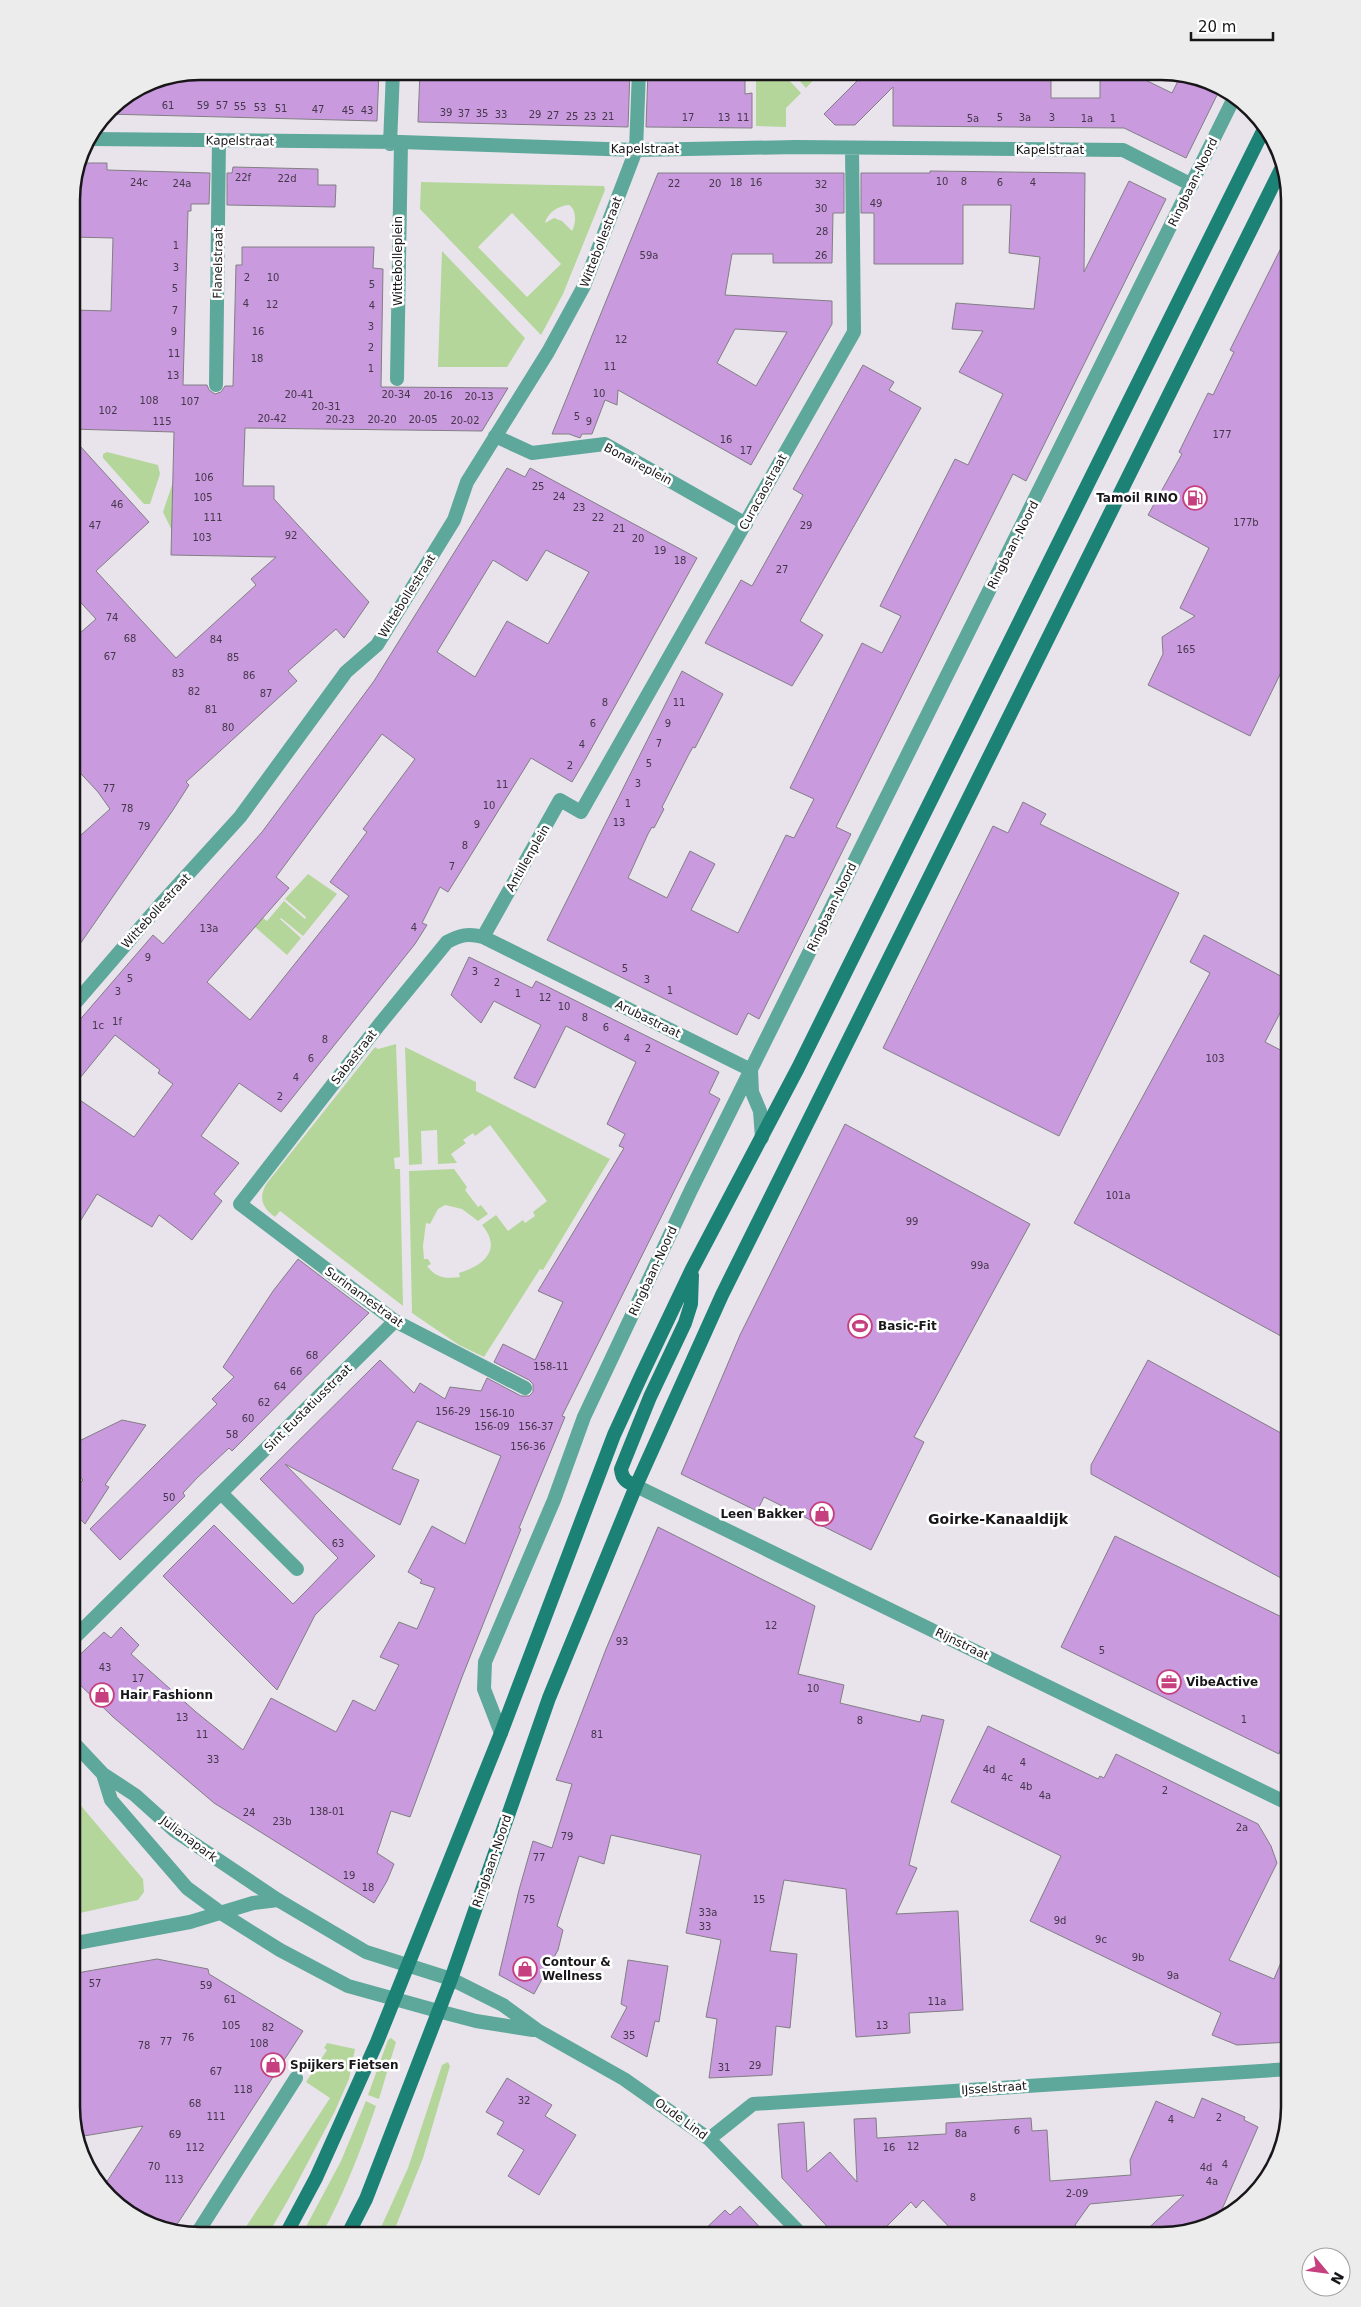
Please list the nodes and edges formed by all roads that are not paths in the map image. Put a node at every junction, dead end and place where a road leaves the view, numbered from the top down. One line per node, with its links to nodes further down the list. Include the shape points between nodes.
1 (393, 80): 7 (street, Wittebolleplein)
2 (639, 80): 9 (street, Wittebollestraat)
3 (1232, 103): 11 (street, Ringbaan-Noord)
4 (1262, 134): 20 (main road)
5 (97, 139): 6 (street, Kapelstraat)
6 (219, 140): 7 (street, Kapelstraat); 13 (street, Flanelstraat)
7 (395, 143): 9 (street, Kapelstraat); 12 (street, Wittebolleplein)
8 (852, 148): 9 (street, Kapelstraat); 11 (street, Kapelstraat, via 1123,150); 15 (street, Curacaostraat, via 854,332)
9 (636, 150): 14 (street, Wittebollestraat, via 584,286 548,352)
10 (1278, 174): 25 (main road, Ringbaan-Noord, via 722,1295)
11 (1192, 185): 19 (street, Ringbaan-Noord)
12 (398, 379)
13 (216, 385)
14 (495, 436): 15 (street, Bonaireplein, via 532,453 605,444); 18 (street, Wittebollestraat, via 467,482 454,520 377,645 346,672 240,817)
15 (746, 524): 16 (street, Curacaostraat)
16 (581, 812): 17 (street, Antillenplein, via 560,800)
17 (483, 937): 19 (street, Arubastraat); 21 (street, Sabastraat, via 462,934 447,942 378,1025)
18 (80, 998)
19 (751, 1070): 20 (street, via 752,1092 760,1110); 29 (street, Ringbaan-Noord, via 584,1417 554,1500 485,1662 484,1689)
20 (762, 1138): 22 (main road)
21 (240, 1204): 23 (street, Surinamestraat)
22 (692, 1269): 25 (main road, via 691,1304 685,1323 621,1469 626,1482); 29 (main road, via 614,1436)
23 (395, 1321): 24 (street, Surinamestraat); 26 (street, Sint Eustatiusstraat)
24 (525, 1388)
25 (636, 1486): 32 (street, Rijnstraat); 37 (main road, Ringbaan-Noord, via 549,1698)
26 (222, 1494): 27 (street); 28 (street, Sint Eustatiusstraat)
27 (298, 1568)
28 (80, 1632)
29 (502, 1733): 36 (main road)
30 (80, 1750): 31 (street, Julianapark)
31 (103, 1774): 33 (street, Julianapark, via 135,1794 175,1831); 34 (street, Julianapark, via 111,1800 187,1888)
32 (1281, 1799)
33 (278, 1900): 34 (street, via 253,1903); 36 (street, Julianapark, via 366,1952)
34 (221, 1913): 35 (street); 38 (street, Julianapark, via 280,1950 348,1986)
35 (80, 1942)
36 (407, 1965): 37 (street, Oude Lind); 38 (main road)
37 (451, 1979): 39 (main road, Ringbaan-Noord); 40 (street, Oude Lind, via 502,2005)
38 (394, 2000): 39 (street, Oude Lind); 45 (main road, via 316,2178)
39 (438, 2011): 40 (street, Oude Lind, via 476,2021); 46 (main road, Ringbaan-Noord, via 366,2199)
40 (537, 2030): 43 (street, Oude Lind, via 624,2078)
41 (1281, 2070): 43 (street, IJsselstraat, via 753,2104)
42 (296, 2078): 44 (street)
43 (709, 2138): 47 (street, Oude Lind)
44 (202, 2227)
45 (289, 2227)
46 (352, 2227)
47 (794, 2227)

